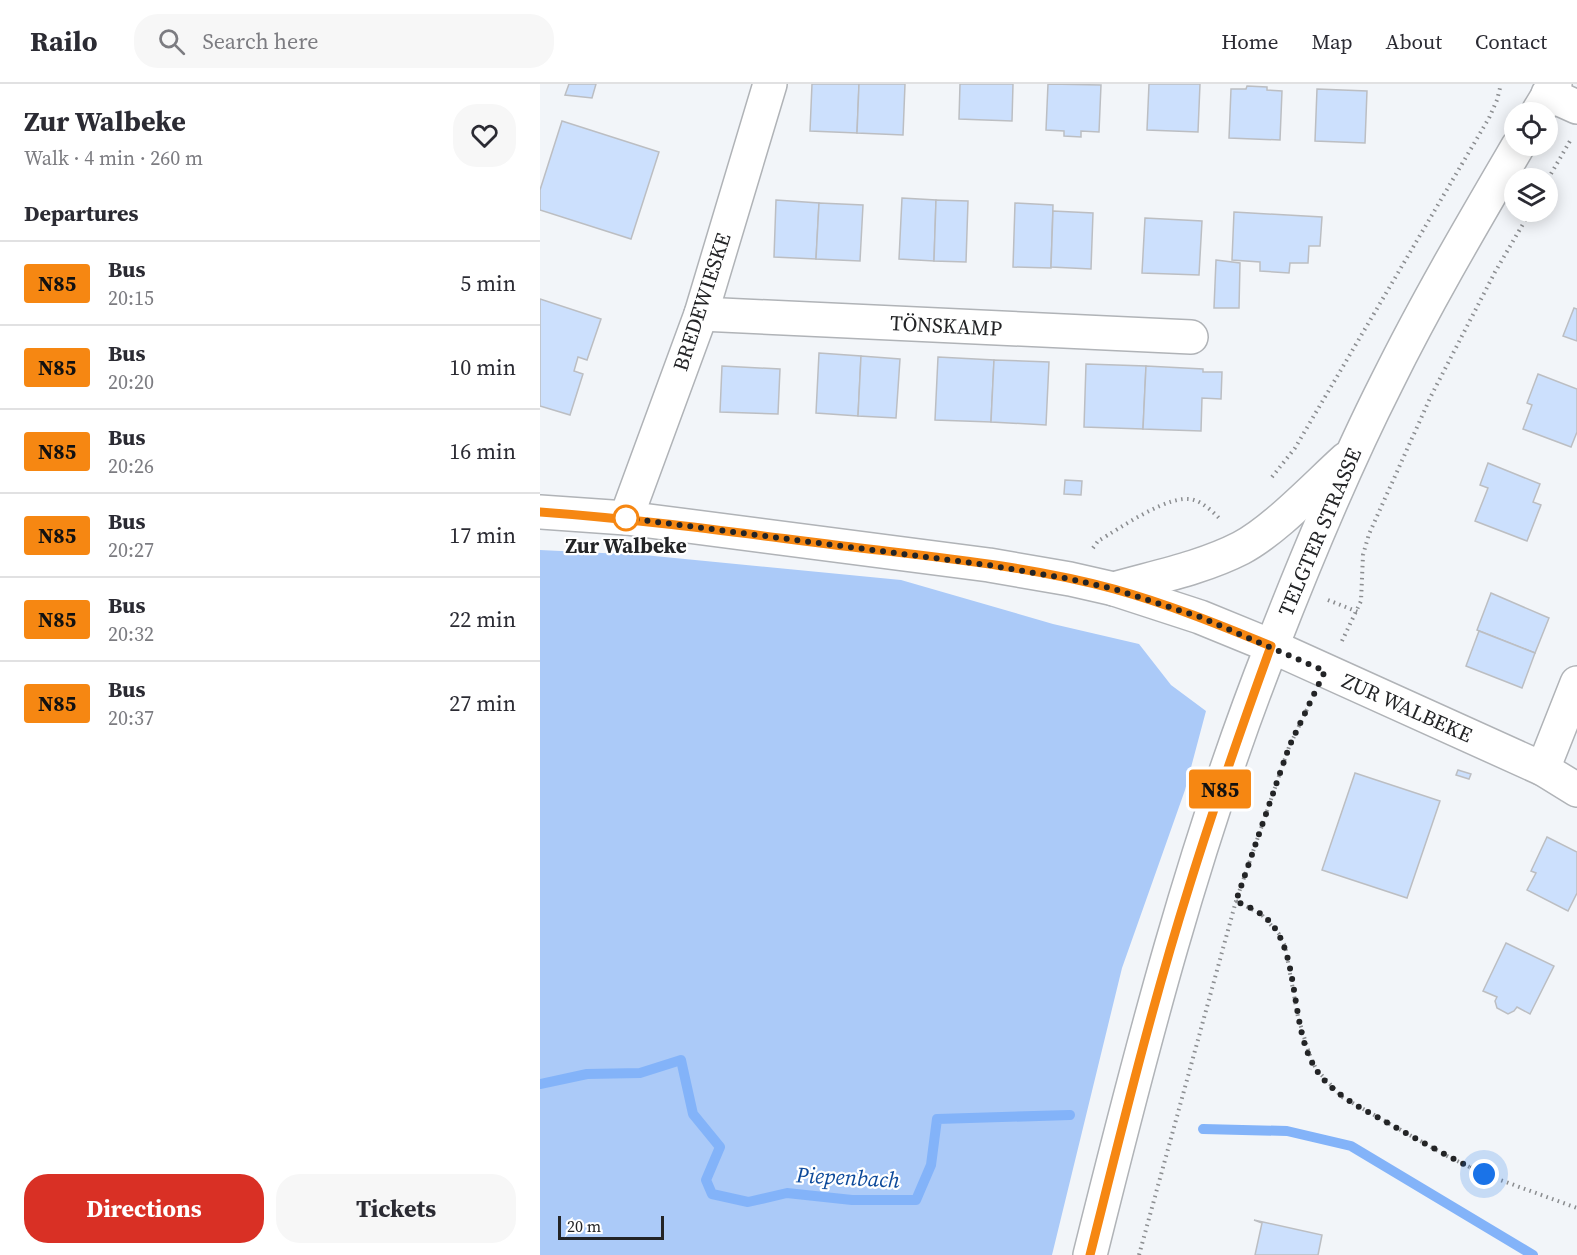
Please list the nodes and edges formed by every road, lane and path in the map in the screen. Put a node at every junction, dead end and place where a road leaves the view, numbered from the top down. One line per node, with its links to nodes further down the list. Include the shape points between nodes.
1 (770, 84): 7 (street, BREDEWIESKE)
2 (1501, 84): 10 (path, via 1489,118 1295,448)
3 (1571, 139): 5 (path)
4 (1512, 156): 9 (street, TELGTER STRASSE, via 1454,255)
5 (1554, 168)
6 (1524, 222): 17 (path, via 1431,396 1369,534 1363,555 1363,596 1358,612)
7 (701, 314): 8 (street, TÖNSKAMP); 12 (street, BREDEWIESKE)
8 (1191, 337)
9 (1353, 452): 15 (street, via 1263,534 1242,547); 16 (street, TELGTER STRASSE)
10 (1268, 482)
11 (540, 512): 12 (street, ZUR WALBEKE)
12 (626, 518): 14 (street, ZUR WALBEKE)
13 (1226, 524): 14 (path, via 1192,499 1169,502 1098,541)
14 (1070, 579): 15 (street, ZUR WALBEKE)
15 (1114, 589): 16 (street, ZUR WALBEKE, via 1200,617)
16 (1271, 646): 17 (street, ZUR WALBEKE); 23 (street, TELGTER STRASSE, via 1188,888)
17 (1325, 671): 19 (street, ZUR WALBEKE); 21 (path, via 1289,747)
18 (1577, 683): 19 (street)
19 (1544, 769): 20 (street, ZUR WALBEKE)
20 (1577, 790)
21 (1236, 901): 22 (path, via 1261,914 1279,934 1309,1053 1316,1069 1342,1097 1484,1174); 24 (path)
22 (1577, 1208)
23 (1090, 1255)
24 (1138, 1255)

